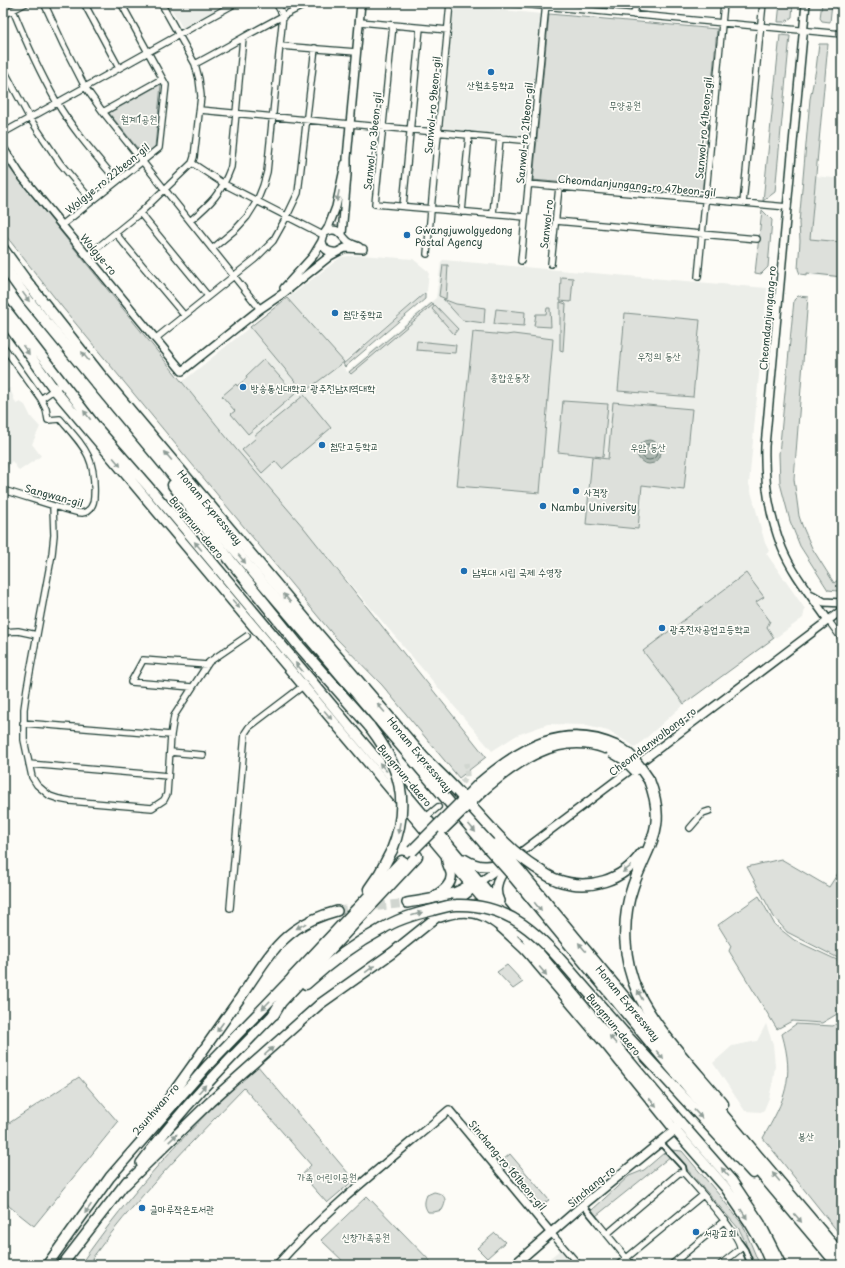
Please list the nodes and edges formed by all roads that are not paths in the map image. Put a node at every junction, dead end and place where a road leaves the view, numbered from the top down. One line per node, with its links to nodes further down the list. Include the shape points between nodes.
1 (26, 3): 17 (street)
2 (44, 3): 39 (street)
3 (84, 3): 37 (street)
4 (121, 3): 33 (street, Wolgye-ro 22beon-gil)
5 (161, 3): 29 (street)
6 (236, 3): 29 (street)
7 (276, 3): 19 (street)
8 (309, 3): 19 (street)
9 (361, 3): 21 (street)
10 (450, 3): 26 (street, Sanwol-ro 9beon-gil)
11 (511, 3): 16 (street)
12 (636, 3): 18 (street)
13 (724, 3): 22 (street, Sanwol-ro 41beon-gil)
14 (763, 3): 24 (street)
15 (806, 3): 27 (street, Cheomdanjungang-ro)
16 (545, 5): 18 (street); 54 (street, Sanwol-ro 21beon-gil)
17 (13, 10): 20 (street); 40 (street, via 33,58)
18 (634, 14): 22 (street)
19 (283, 15): 30 (street); 31 (street)
20 (3, 16)
21 (360, 22): 23 (street); 34 (street)
22 (722, 23): 24 (street); 64 (street, Sanwol-ro 41beon-gil)
23 (393, 25): 25 (street); 48 (street, Sanwol-ro 3beon-gil)
24 (760, 26): 27 (street); 67 (street)
25 (420, 28): 26 (street); 49 (street)
26 (448, 30): 50 (street, Sanwol-ro 9beon-gil)
27 (804, 30): 28 (street); 69 (street, Cheomdanjungang-ro)
28 (842, 34)
29 (178, 35): 33 (street); 35 (street)
30 (243, 38): 35 (street); 43 (street)
31 (280, 46): 32 (street); 44 (street)
32 (315, 48): 34 (street); 46 (street)
33 (148, 52): 37 (street); 38 (street, Wolgye-ro 22beon-gil)
34 (356, 52): 47 (street)
35 (195, 64): 41 (street, via 201,96)
36 (3, 68): 45 (street)
37 (119, 68): 39 (street)
38 (162, 79): 42 (street); 57 (street, Wolgye-ro 22beon-gil, via 166,85 159,148)
39 (85, 87): 40 (street); 42 (street)
40 (57, 102): 45 (street); 59 (street)
41 (200, 110): 43 (street); 58 (street)
42 (103, 112): 57 (street)
43 (236, 113): 44 (street); 60 (street, via 231,167)
44 (272, 117): 46 (street); 66 (street, via 267,172)
45 (29, 118): 51 (street); 65 (street, via 60,163)
46 (307, 120): 47 (street); 74 (street, via 298,193)
47 (350, 124): 48 (street); 56 (street)
48 (382, 127): 49 (street); 68 (street, Sanwol-ro 3beon-gil, via 375,204)
49 (410, 130): 50 (street); 68 (street)
50 (438, 132): 52 (street); 70 (street, Sanwol-ro 9beon-gil)
51 (3, 133)
52 (469, 135): 53 (street); 71 (street)
53 (500, 138): 54 (street); 73 (street)
54 (532, 141): 61 (street, Sanwol-ro 21beon-gil)
55 (3, 148): 78 (street, Wolgye-ro, via 19,173)
56 (347, 158): 81 (street, one-way to 81, via 336,207); 82 (street)
57 (143, 161): 59 (street, Wolgye-ro 22beon-gil); 63 (street)
58 (192, 163): 60 (street); 63 (street)
59 (117, 181): 65 (street, Wolgye-ro 22beon-gil)
60 (224, 184): 66 (street); 76 (street, via 210,204)
61 (528, 184): 62 (street, Cheomdanjungang-ro 47beon-gil); 75 (street, Sanwol-ro 21beon-gil)
62 (559, 187): 64 (street, Cheomdanjungang-ro 47beon-gil); 77 (street, Sanwol-ro)
63 (165, 189): 72 (street); 76 (street)
64 (705, 200): 67 (street, Cheomdanjungang-ro 47beon-gil); 80 (street, Sanwol-ro 41beon-gil)
65 (92, 201): 78 (street, Wolgye-ro 22beon-gil)
66 (257, 201): 74 (street); 85 (street, via 236,229)
67 (744, 203): 69 (street, Cheomdanjungang-ro 47beon-gil)
68 (403, 206): 70 (street, Sanwol-ro 3beon-gil)
69 (788, 207): 108 (street, Cheomdanjungang-ro, via 764,465 766,488 782,548)
70 (431, 209): 71 (street); 87 (street, Sanwol-ro 9beon-gil)
71 (462, 212): 73 (street)
72 (140, 213): 79 (street); 94 (street)
73 (493, 214): 75 (street)
74 (287, 216): 81 (street); 92 (street, via 273,241)
75 (525, 217): 89 (street, Sanwol-ro 21beon-gil)
76 (190, 221): 85 (street)
77 (556, 221): 80 (street); 90 (street, Sanwol-ro)
78 (62, 225): 88 (street, Wolgye-ro)
79 (116, 234): 88 (street); 98 (street)
80 (702, 234): 83 (street); 93 (street, Sanwol-ro 41beon-gil)
81 (324, 236): 82 (street, via 333,230 340,231); 86 (street, via 324,248 333,252); 95 (street, via 313,256)
82 (343, 236): 86 (street, via 344,244); 86 (street, via 348,243 363,249 345,248)
83 (757, 239)
84 (3, 249): 123 (highway, Honam Expressway, one-way to 84, via 102,377)
85 (212, 249): 92 (street)
86 (338, 251): 95 (street)
87 (427, 254)
88 (87, 256): 100 (street, Wolgye-ro)
89 (521, 261)
90 (551, 264)
91 (3, 265): 103 (highway, Honam Expressway, one-way to 103, via 28,300)
92 (234, 276): 94 (street); 97 (street)
93 (698, 277)
94 (208, 296): 98 (street)
95 (270, 302): 97 (street)
96 (3, 306): 102 (main road, Bungmun-daero)
97 (260, 309): 100 (street, Wolgye-ro, via 182,371)
98 (184, 315): 100 (street)
99 (4, 323): 104 (main road, Bungmun-daero, one-way to 104)
100 (156, 339)
101 (3, 346): 105 (street, Sangwan-gil)
102 (63, 383): 104 (street); 129 (main road, Bungmun-daero, one-way to 102, via 98,429)
103 (96, 383): 131 (highway, Honam Expressway, one-way to 131, via 255,574); 144 (highway, one-way to 144, bridge, via 119,419 233,564 299,646 370,727 388,751 394,765 402,806 392,850 373,884)
104 (54, 389): 105 (street); 117 (main road, Bungmun-daero, one-way to 117)
105 (42, 400): 107 (street, Sangwan-gil, via 48,420 60,420 76,437 90,457 93,471 94,500 88,511 82,513)
106 (3, 490): 107 (street, Sangwan-gil)
107 (53, 506): 113 (street, via 52,554)
108 (810, 594): 109 (street, via 824,602); 111 (street, Cheomdanjungang-ro)
109 (842, 603)
110 (842, 610): 111 (street, Cheomdanwolbong-ro)
111 (828, 620): 115 (street); 134 (street, Cheomdanwolbong-ro)
112 (3, 632): 113 (street, via 18,631)
113 (37, 635): 119 (street)
114 (247, 636): 116 (street)
115 (842, 639)
116 (207, 665): 118 (street); 118 (street, via 143,660 131,682)
117 (303, 686): 132 (main road, Bungmun-daero, one-way to 132); 139 (street, via 249,727 245,733)
118 (192, 687): 120 (street, via 174,716)
119 (23, 723): 120 (street); 124 (street)
120 (171, 735): 121 (street)
121 (170, 752): 122 (street); 125 (street)
122 (203, 755)
123 (425, 759): 126 (highway, one-way to 123, bridge, via 652,817 647,844 642,853 636,862 616,877 604,882 580,885 555,879 522,859); 131 (highway, Honam Expressway)
124 (29, 764): 125 (street); 125 (street, via 37,785 50,796 70,801 152,808 164,800)
125 (168, 776)
126 (646, 782): 133 (highway, bridge, via 630,764 607,749 576,744 549,748 521,760 502,773); 148 (highway, one-way to 126, via 725,1106 652,1016 638,992 631,973 625,935 628,903 652,842 657,819 655,796)
127 (438, 807): 129 (street)
128 (710, 810): 130 (street, via 703,812)
129 (426, 817): 132 (main road, Bungmun-daero)
130 (690, 828)
131 (493, 847): 135 (highway, Honam Expressway, bridge)
132 (451, 853): 134 (main road, via 482,867); 136 (main road, Bungmun-daero); 137 (main road, via 446,862 451,879 447,887)
133 (414, 854): 144 (highway); 145 (highway, via 281,1002)
134 (513, 858): 136 (street, Cheomdanwolbong-ro); 141 (main road, via 496,885 498,898)
135 (516, 873): 148 (highway, Honam Expressway, one-way to 135); 154 (highway, Honam Expressway, one-way to 154, via 622,1009)
136 (477, 884): 137 (main road, via 457,893); 141 (main road, Bungmun-daero); 142 (main road); 143 (main road, Bungmun-daero)
137 (431, 899): 138 (main road)
138 (407, 903)
139 (230, 908)
140 (336, 911): 151 (main road, one-way to 151, via 295,929 266,958 190,1070)
141 (505, 911): 146 (main road, Bungmun-daero, one-way to 141)
142 (427, 925): 143 (main road, via 449,914 475,912 493,921); 152 (main road, one-way to 142, via 210,1102 320,1004)
143 (529, 953): 147 (main road, Bungmun-daero, one-way to 147)
144 (293, 977): 151 (main road, 2sunhwan-ro, one-way to 151, via 207,1066)
145 (274, 1014): 152 (main road, one-way to 145, via 161,1135); 154 (highway, one-way to 154, bridge, via 327,966 390,924 413,915 455,905 479,906 498,912 517,920 536,933 624,1034 752,1172)
146 (682, 1124): 147 (main road, Sinchang-ro); 174 (main road, Bungmun-daero, one-way to 146, via 760,1223 732,1181)
147 (675, 1130): 149 (main road, Sinchang-ro); 173 (main road, Bungmun-daero, one-way to 173, via 725,1187 750,1222)
148 (744, 1139): 161 (highway, Honam Expressway, one-way to 148)
149 (660, 1142): 150 (street, via 683,1167); 155 (main road, Sinchang-ro)
150 (684, 1173): 153 (street); 159 (street, via 672,1178)
151 (110, 1177): 163 (main road, 2sunhwan-ro, one-way to 163)
152 (125, 1185): 164 (main road)
153 (703, 1195): 156 (street); 162 (street)
154 (781, 1197): 175 (highway, Honam Expressway, one-way to 175)
155 (583, 1205): 157 (street); 158 (main road, Sinchang-ro)
156 (725, 1220): 160 (street); 170 (street)
157 (597, 1222): 159 (street)
158 (551, 1233): 165 (street, Sinchang-ro 161beon-gil, via 449,1110 343,1199 305,1234); 166 (main road, Sinchang-ro); 167 (street)
159 (606, 1234): 162 (street)
160 (742, 1247): 171 (street); 172 (street)
161 (842, 1256)
162 (626, 1258): 168 (street); 169 (street)
163 (47, 1265)
164 (62, 1265)
165 (277, 1265)
166 (514, 1265)
167 (579, 1265)
168 (618, 1265)
169 (632, 1265)
170 (671, 1265)
171 (720, 1265)
172 (750, 1265)
173 (771, 1265)
174 (781, 1265)
175 (838, 1265)

